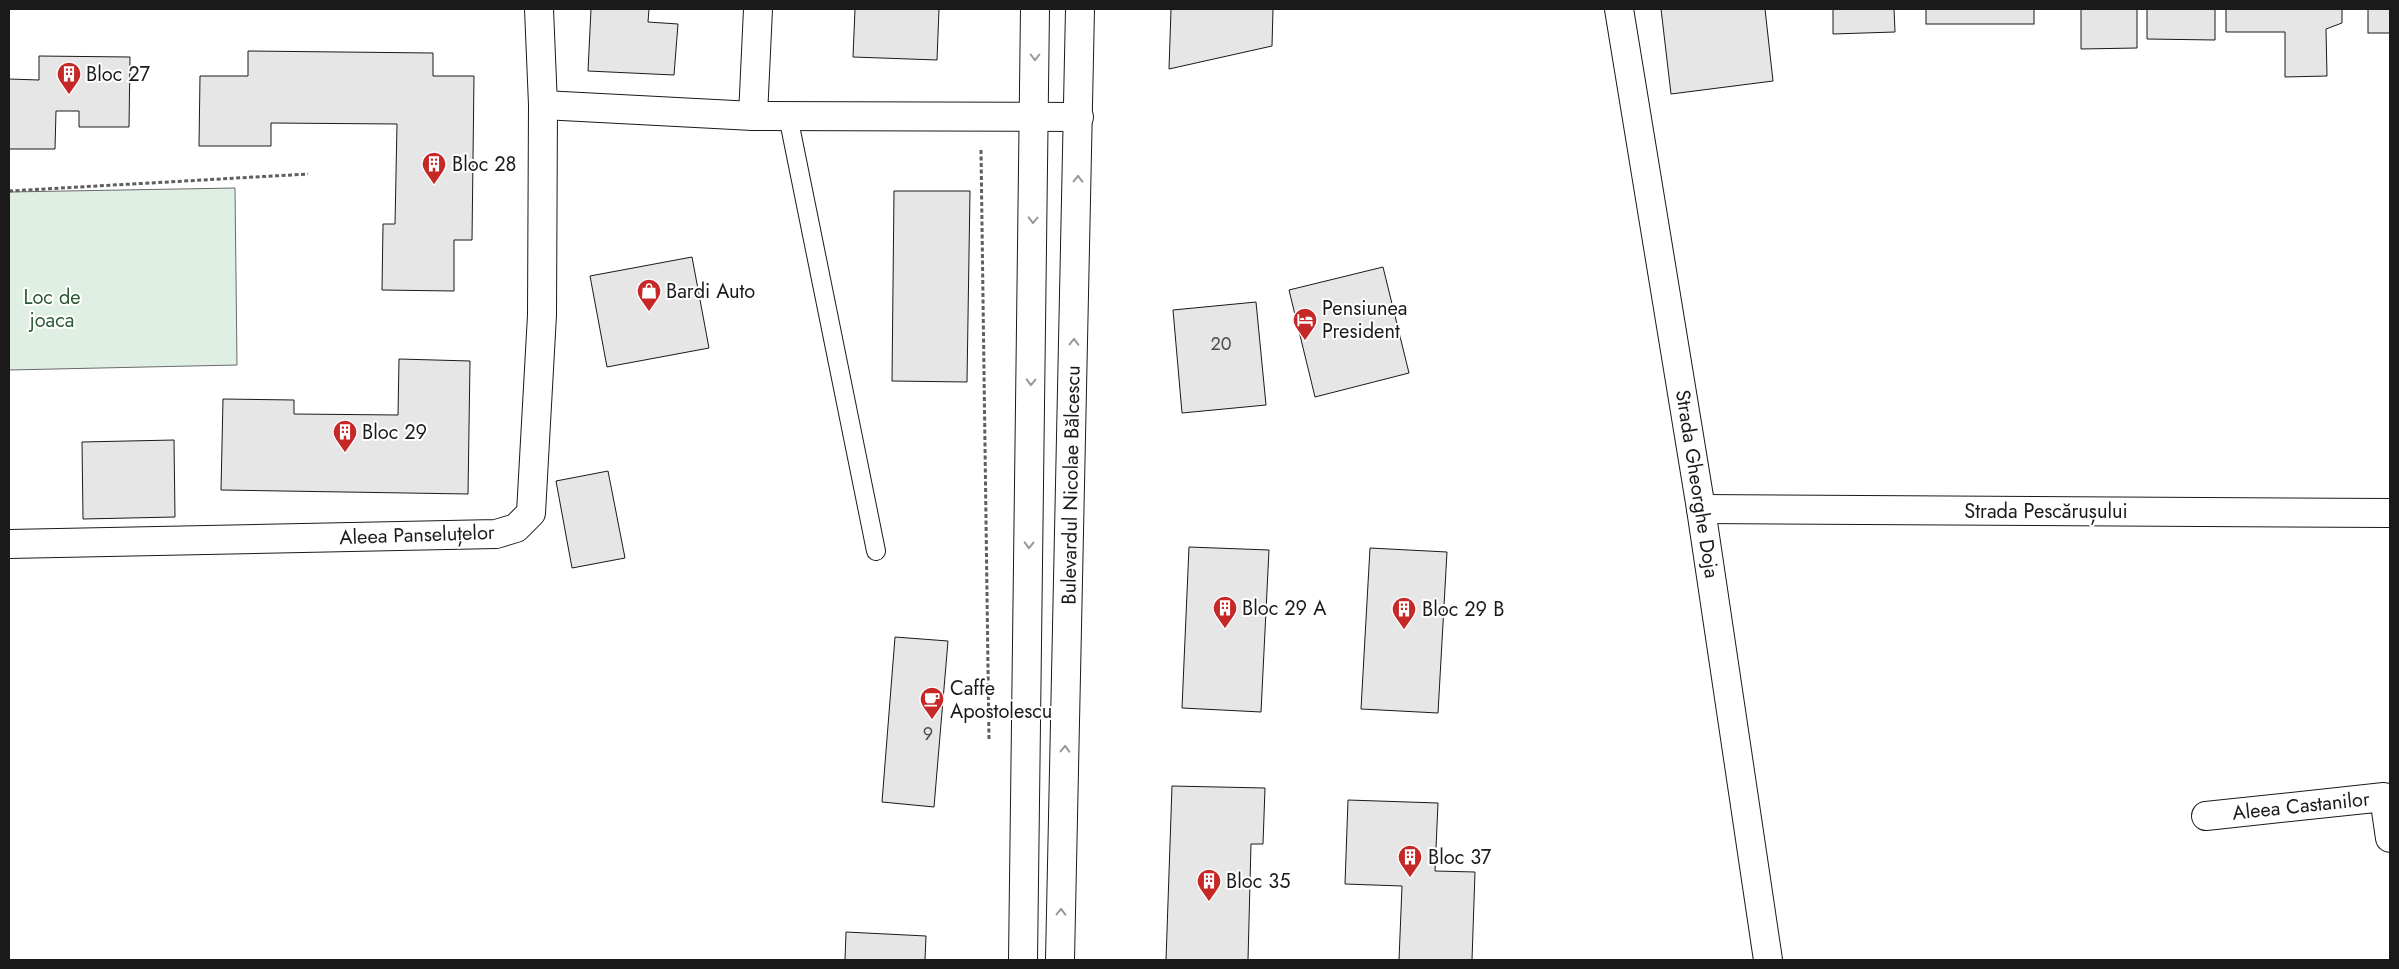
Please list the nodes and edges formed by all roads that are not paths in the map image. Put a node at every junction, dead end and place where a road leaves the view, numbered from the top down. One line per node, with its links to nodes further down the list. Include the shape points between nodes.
1 (539, 9): 6 (street, Aleea Panseluțelor)
2 (758, 9): 7 (street)
3 (1035, 9): 9 (street, Bulevardul Nicolae Bălcescu, one-way to 9)
4 (1080, 9): 10 (street, Bulevardul Nicolae Bălcescu)
5 (1619, 9): 11 (street, Strada Gheorghe Doja)
6 (543, 105): 7 (street); 13 (street, Aleea Panseluțelor, via 542,315 531,513 516,528 496,534)
7 (753, 116): 8 (street)
8 (788, 116): 9 (street); 14 (lane)
9 (1034, 117): 10 (street); 17 (street, Bulevardul Nicolae Bălcescu, one-way to 17)
10 (1079, 117): 18 (street, Bulevardul Nicolae Bălcescu, one-way to 10)
11 (1701, 509): 12 (street, Strada Pescărușului); 19 (street, Strada Gheorghe Doja)
12 (2390, 513)
13 (9, 544)
14 (876, 551)
15 (2206, 816): 16 (street, Aleea Castanilor, via 2384,797)
16 (2390, 838)
17 (1023, 960)
18 (1060, 960)
19 (1768, 960)

